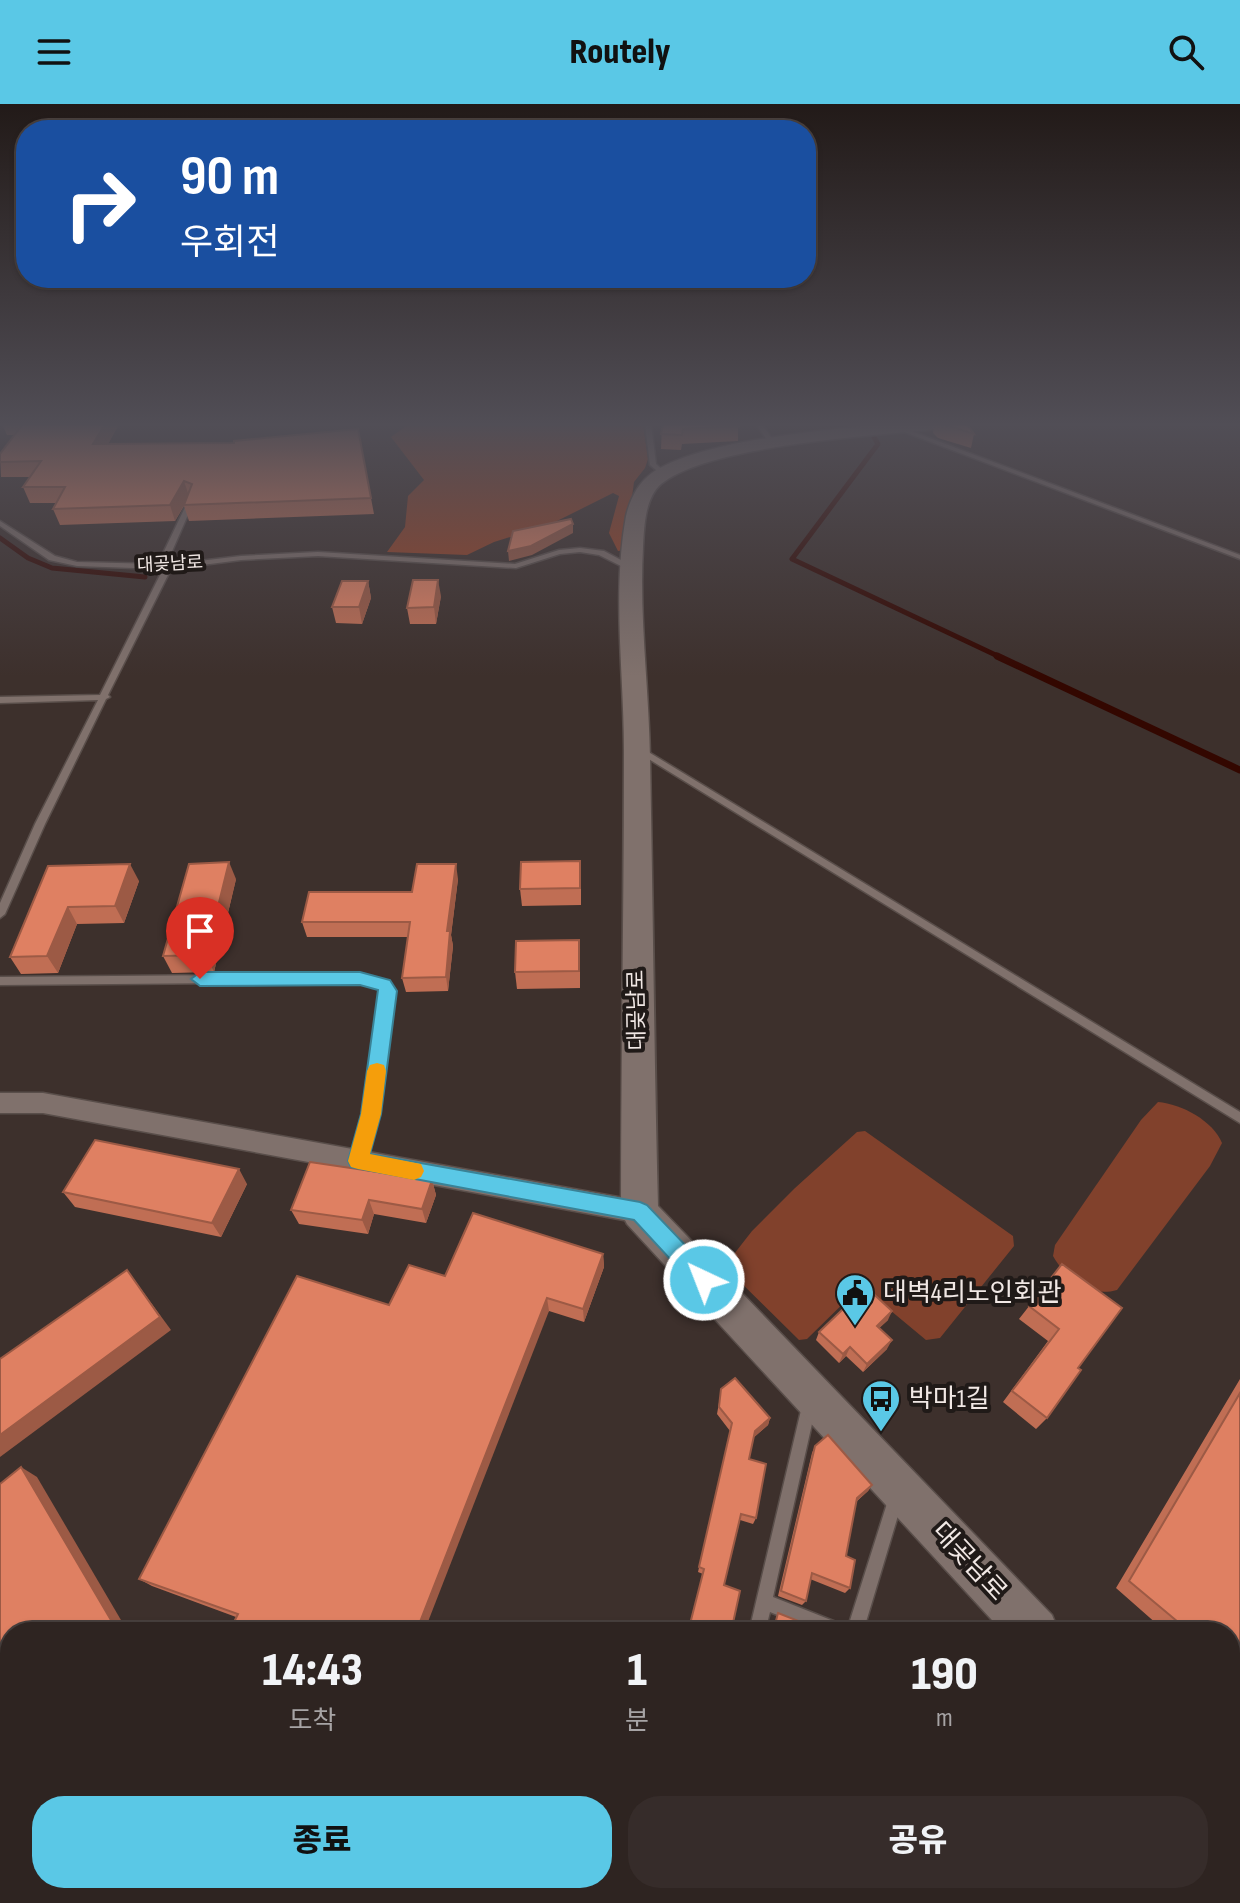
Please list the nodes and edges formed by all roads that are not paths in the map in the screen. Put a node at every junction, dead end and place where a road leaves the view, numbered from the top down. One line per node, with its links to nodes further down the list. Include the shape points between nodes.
1 (188, 508): 6 (lane)
2 (638, 508): 7 (street, 대곶남로)
3 (1110, 508): 5 (lane, 대곶남로)
4 (0, 523): 6 (lane, 대곶남로, via 63,562)
5 (1240, 557)
6 (165, 567): 7 (lane, 대곶남로, via 291,554 516,566 580,550); 8 (lane)
7 (633, 568): 10 (street, 대곶남로)
8 (106, 697): 9 (lane); 11 (lane)
9 (0, 700)
10 (637, 748): 14 (lane); 16 (street, 대곶남로)
11 (0, 914)
12 (0, 981): 15 (lane, via 349,978 384,984 388,991 373,1098)
13 (0, 1103): 15 (street, via 43,1103)
14 (1240, 1118)
15 (358, 1161): 16 (street)
16 (640, 1212): 17 (street, 대곶남로)
17 (811, 1394): 18 (street, 대곶남로); 19 (lane)
18 (899, 1487): 22 (lane); 23 (street, 대곶남로)
19 (764, 1602): 20 (lane); 21 (lane)
20 (759, 1622)
21 (815, 1622)
22 (858, 1622)
23 (1026, 1622)

